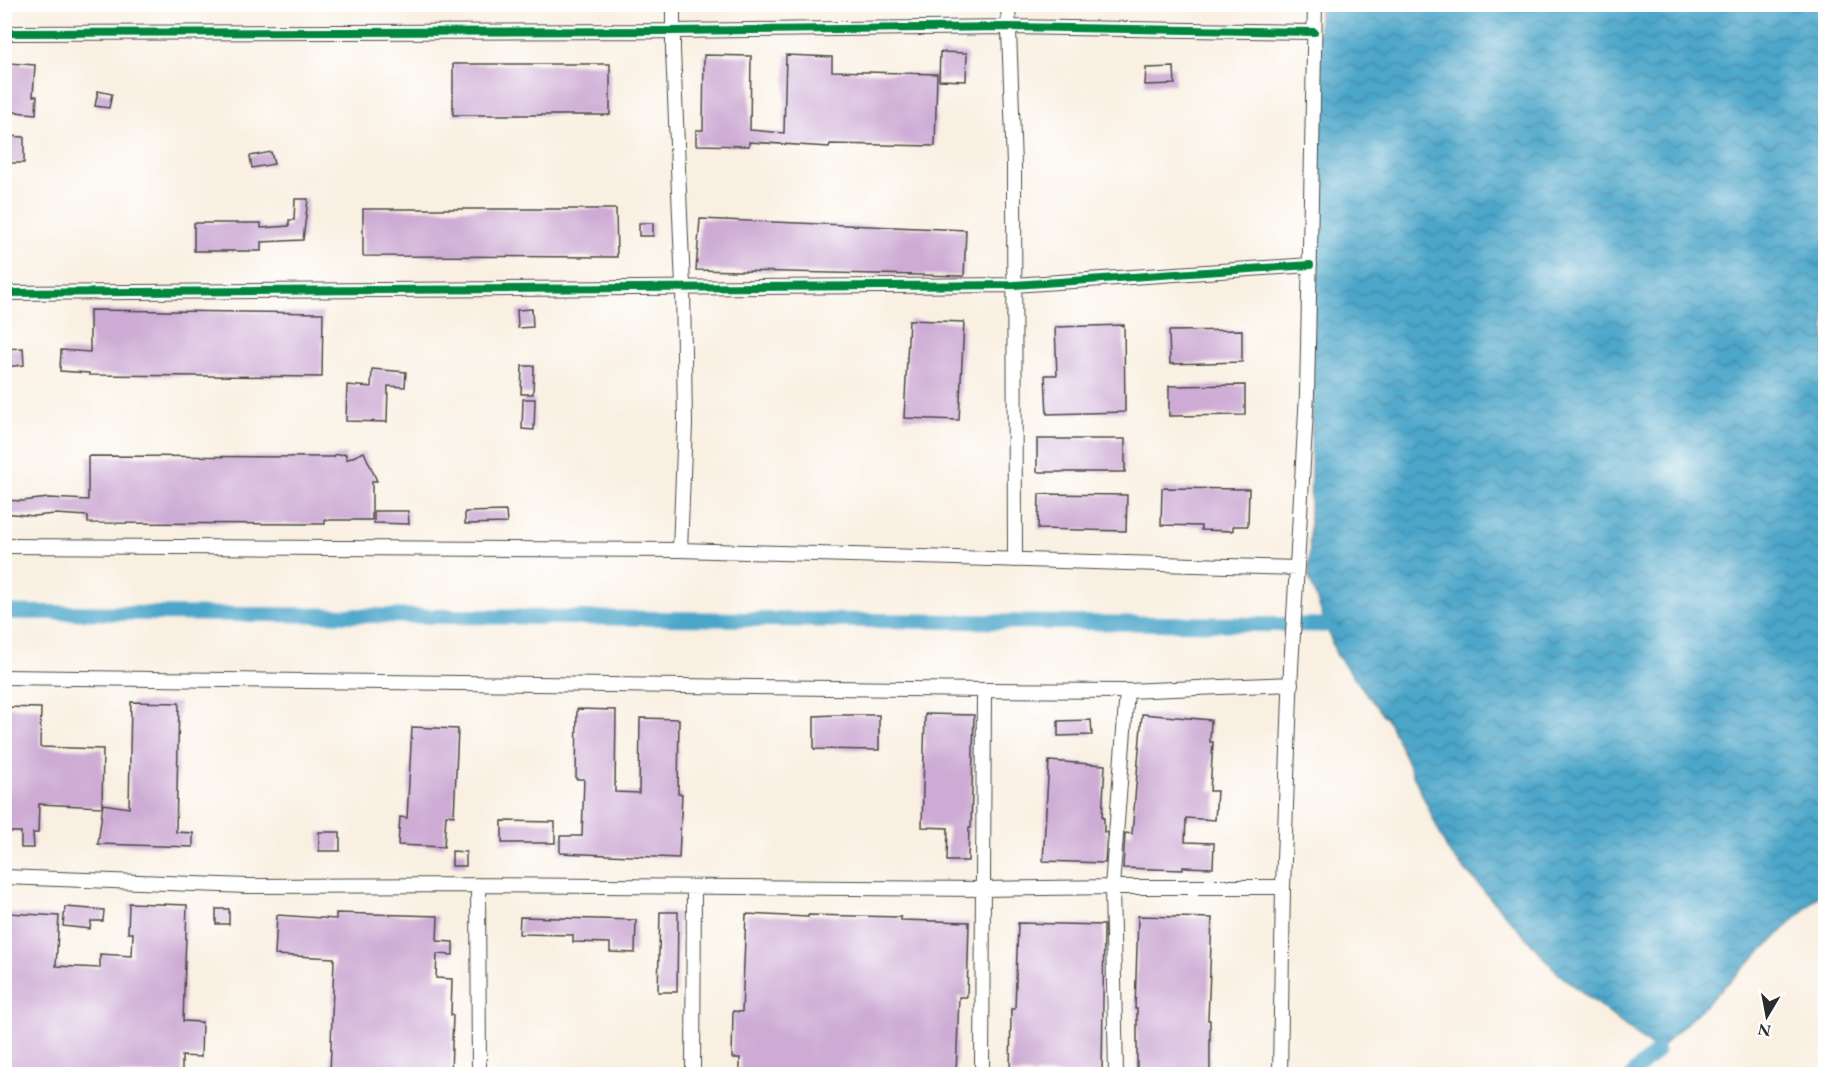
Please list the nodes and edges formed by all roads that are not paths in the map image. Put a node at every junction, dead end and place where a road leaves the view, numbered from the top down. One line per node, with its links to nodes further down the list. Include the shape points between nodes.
1 (673, 4): 5 (street)
2 (1008, 4): 4 (street)
3 (1315, 4): 6 (street)
4 (1008, 27): 5 (street); 6 (street); 9 (street)
5 (672, 31): 7 (street); 10 (street)
6 (1314, 32): 8 (street)
7 (4, 33)
8 (1310, 265): 9 (street); 15 (street)
9 (1014, 285): 10 (street); 14 (street)
10 (683, 286): 11 (street); 13 (street, via 685,436)
11 (4, 293)
12 (4, 546): 13 (street)
13 (680, 550): 14 (street)
14 (1016, 560): 15 (street)
15 (1297, 568): 17 (street)
16 (4, 677): 18 (street)
17 (1291, 684): 19 (street); 24 (street)
18 (984, 690): 19 (street); 25 (street)
19 (1127, 691): 22 (street)
20 (4, 877): 21 (street, via 248,886)
21 (478, 885): 23 (street); 26 (street)
22 (1112, 886): 24 (street); 25 (street); 29 (street)
23 (694, 887): 25 (street); 27 (street)
24 (1283, 887): 30 (street)
25 (984, 890): 28 (street)
26 (479, 1074)
27 (693, 1074)
28 (982, 1074)
29 (1116, 1074)
30 (1280, 1074)

